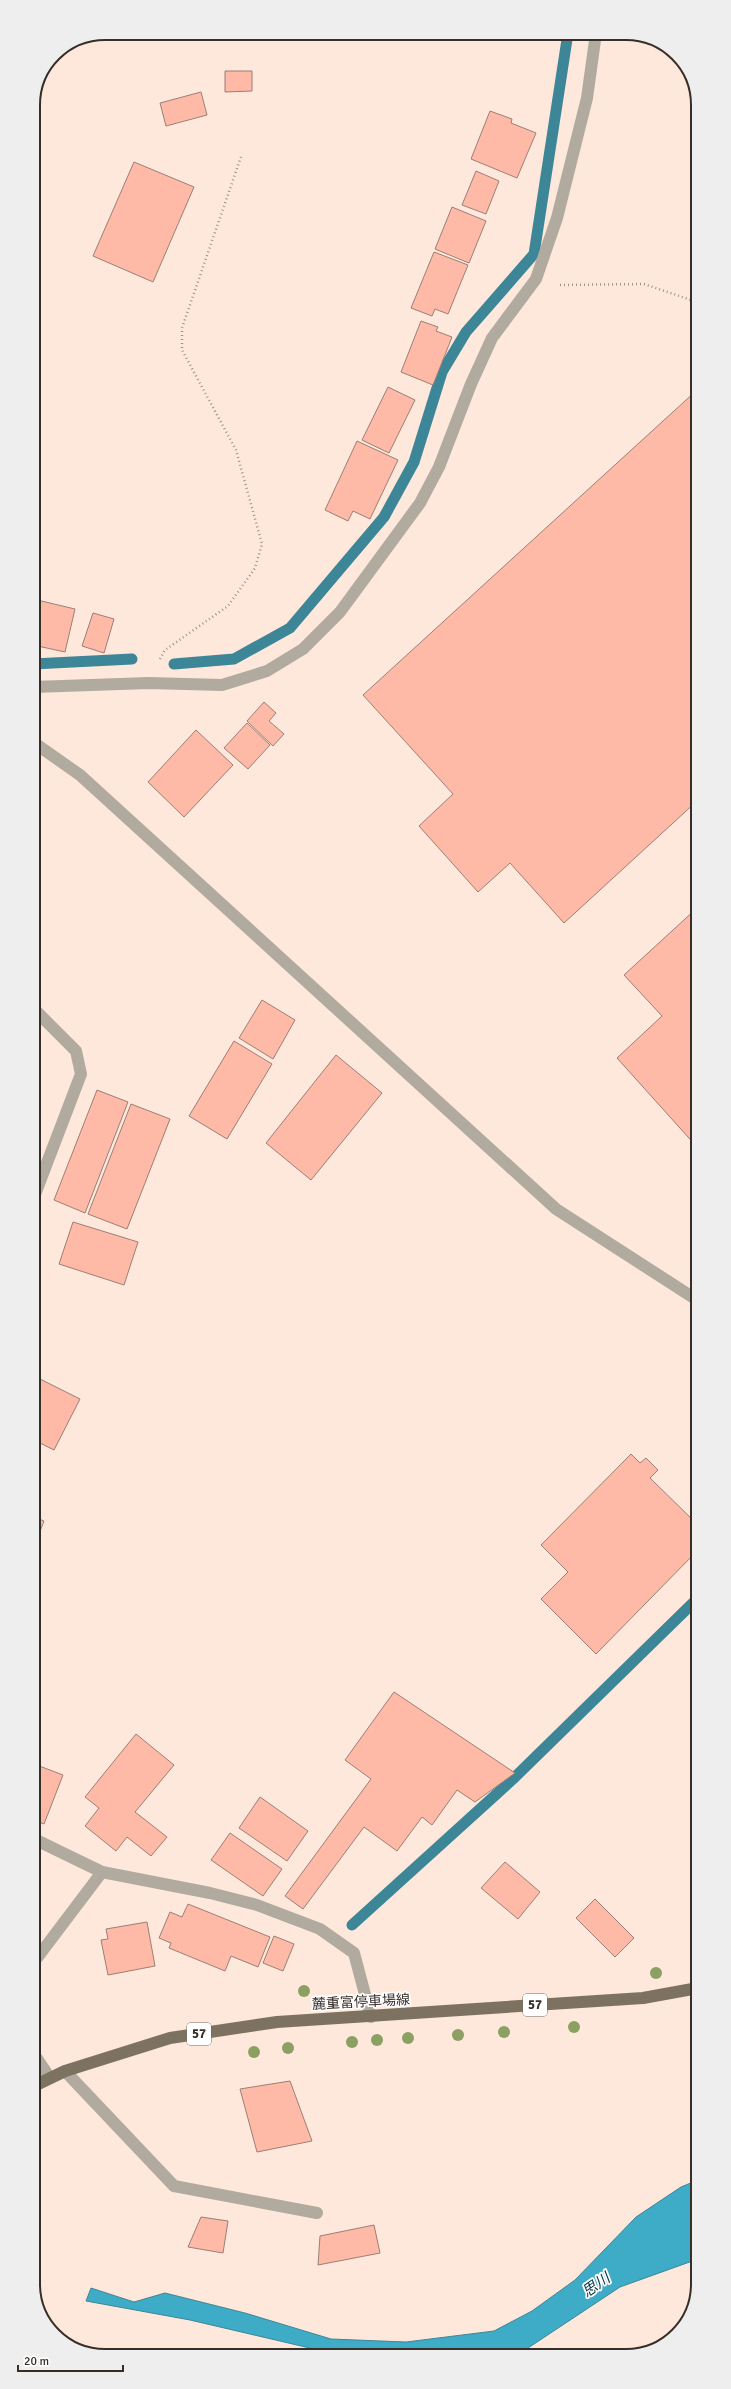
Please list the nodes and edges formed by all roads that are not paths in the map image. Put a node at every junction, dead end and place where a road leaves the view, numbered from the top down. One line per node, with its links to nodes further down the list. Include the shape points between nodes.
1 (595, 40): 2 (street, via 585,106 557,218 536,279 492,338 439,467 420,503 340,612 303,649 266,671 222,685 149,683)
2 (40, 687)
3 (40, 747): 6 (street, via 80,775 556,1209)
4 (40, 1015): 5 (street, via 76,1051 80,1074)
5 (40, 1181)
6 (691, 1296)
7 (40, 1842): 8 (street)
8 (102, 1872): 9 (street); 11 (street, via 210,1893 320,1929 354,1953)
9 (40, 1954)
10 (691, 1989): 11 (main road, 麓重富停車場線 / 57, via 643,1998)
11 (371, 2017): 13 (main road, 麓重富停車場線 / 57, via 277,2022 170,2038)
12 (40, 2063): 14 (street)
13 (65, 2071): 14 (main road, 麓重富停車場線 / 57); 16 (street, via 174,2186)
14 (50, 2078): 15 (main road, 麓重富停車場線 / 57)
15 (40, 2083)
16 (317, 2213)

